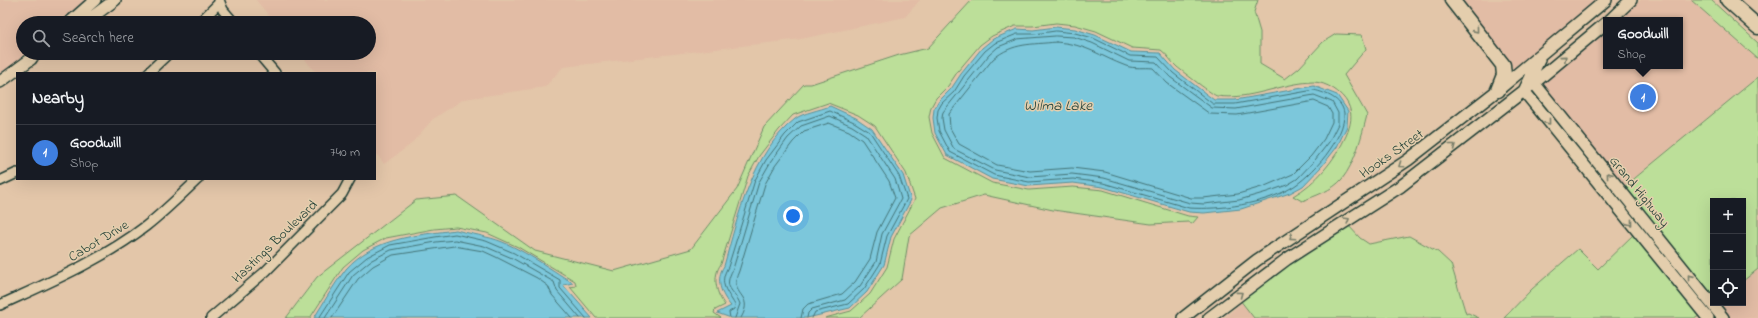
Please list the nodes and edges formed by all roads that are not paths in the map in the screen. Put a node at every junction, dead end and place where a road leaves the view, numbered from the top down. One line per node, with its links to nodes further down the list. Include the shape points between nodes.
1 (95, 0): 8 (street)
2 (116, 0): 9 (street)
3 (1452, 0): 23 (highway, one-way to 23, via 1503,65 1504,75)
4 (1606, 0): 15 (street, Hooks Street)
5 (1631, 0): 12 (street)
6 (1728, 0): 14 (highway)
7 (219, 1): 10 (street); 11 (street)
8 (77, 16)
9 (94, 16)
10 (205, 16)
11 (228, 16)
12 (1613, 17)
13 (1603, 25): 22 (street, one-way to 13)
14 (1758, 27)
15 (1548, 49): 22 (street, via 1538,61); 23 (street, Hooks Street)
16 (28, 60): 21 (street)
17 (162, 60): 19 (street)
18 (264, 60): 20 (street)
19 (149, 72)
20 (274, 72)
21 (0, 82)
22 (1528, 86): 23 (street, via 1504,87); 31 (street, one-way to 22, via 1287,260 1401,186); 32 (street, Grand Highway, one-way to 32); 33 (street, Grand Highway, one-way to 22)
23 (1498, 90): 30 (street, Hooks Street, one-way to 30, via 1408,160 1257,260)
24 (16, 173): 27 (street)
25 (197, 180): 28 (street, Cabot Drive, via 145,227 108,252 70,273)
26 (349, 180): 29 (street, Hastings Boulevard, via 342,194 266,271)
27 (0, 181)
28 (0, 305)
29 (211, 318)
30 (1183, 318)
31 (1209, 318)
32 (1708, 318)
33 (1723, 318)

